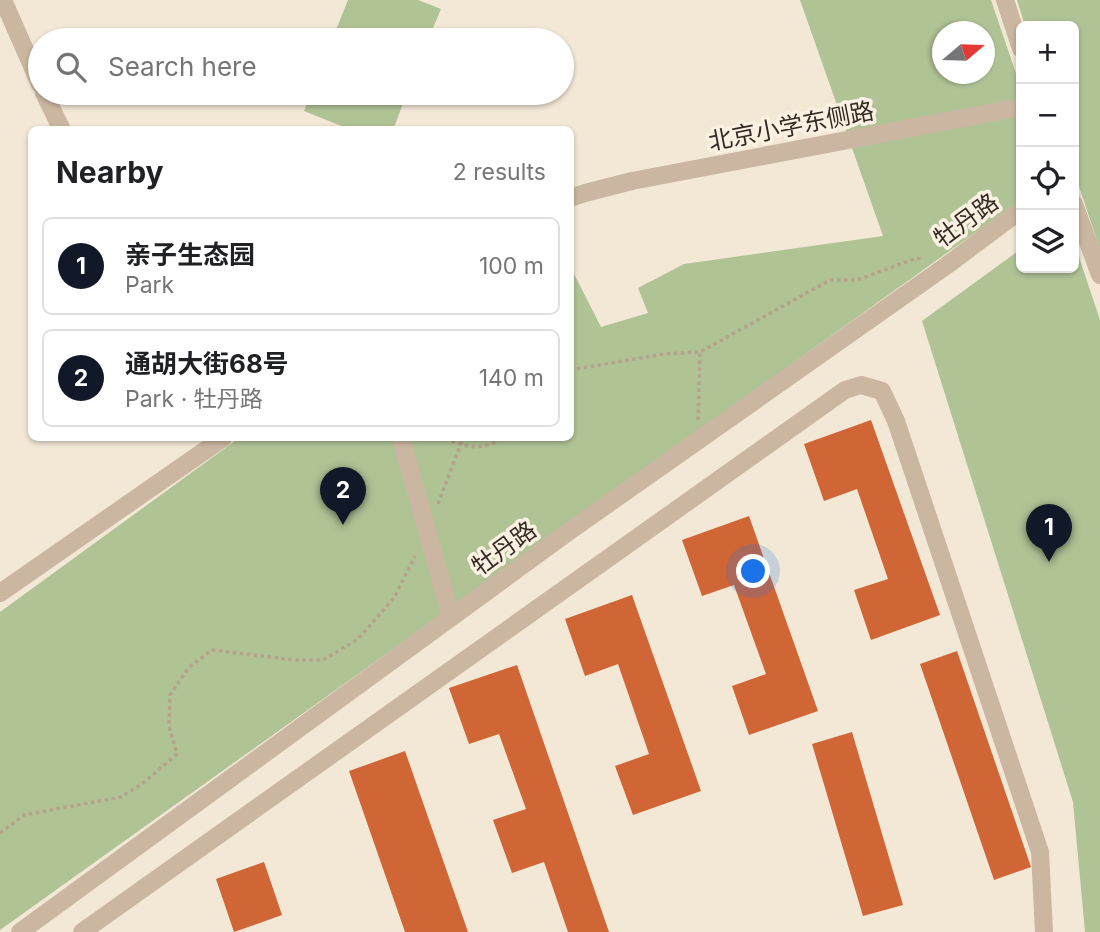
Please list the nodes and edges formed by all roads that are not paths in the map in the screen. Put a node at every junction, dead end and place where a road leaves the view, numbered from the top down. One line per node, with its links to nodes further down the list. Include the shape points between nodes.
1 (3, 0): 4 (street)
2 (1004, 0): 3 (street)
3 (1016, 35)
4 (28, 57)
5 (50, 105): 7 (street)
6 (1016, 108): 8 (street, 北京小学东侧路, via 632,181)
7 (60, 126)
8 (574, 197)
9 (1076, 210): 11 (street)
10 (1016, 214): 15 (street, 牡丹路)
11 (1100, 275)
12 (219, 441): 14 (street)
13 (402, 441): 15 (street)
14 (0, 593)
15 (452, 616): 16 (street, 牡丹路)
16 (20, 932)
17 (82, 932): 18 (street, via 845,390 861,385 882,391 896,421 1027,812 1040,852)
18 (1044, 932)

